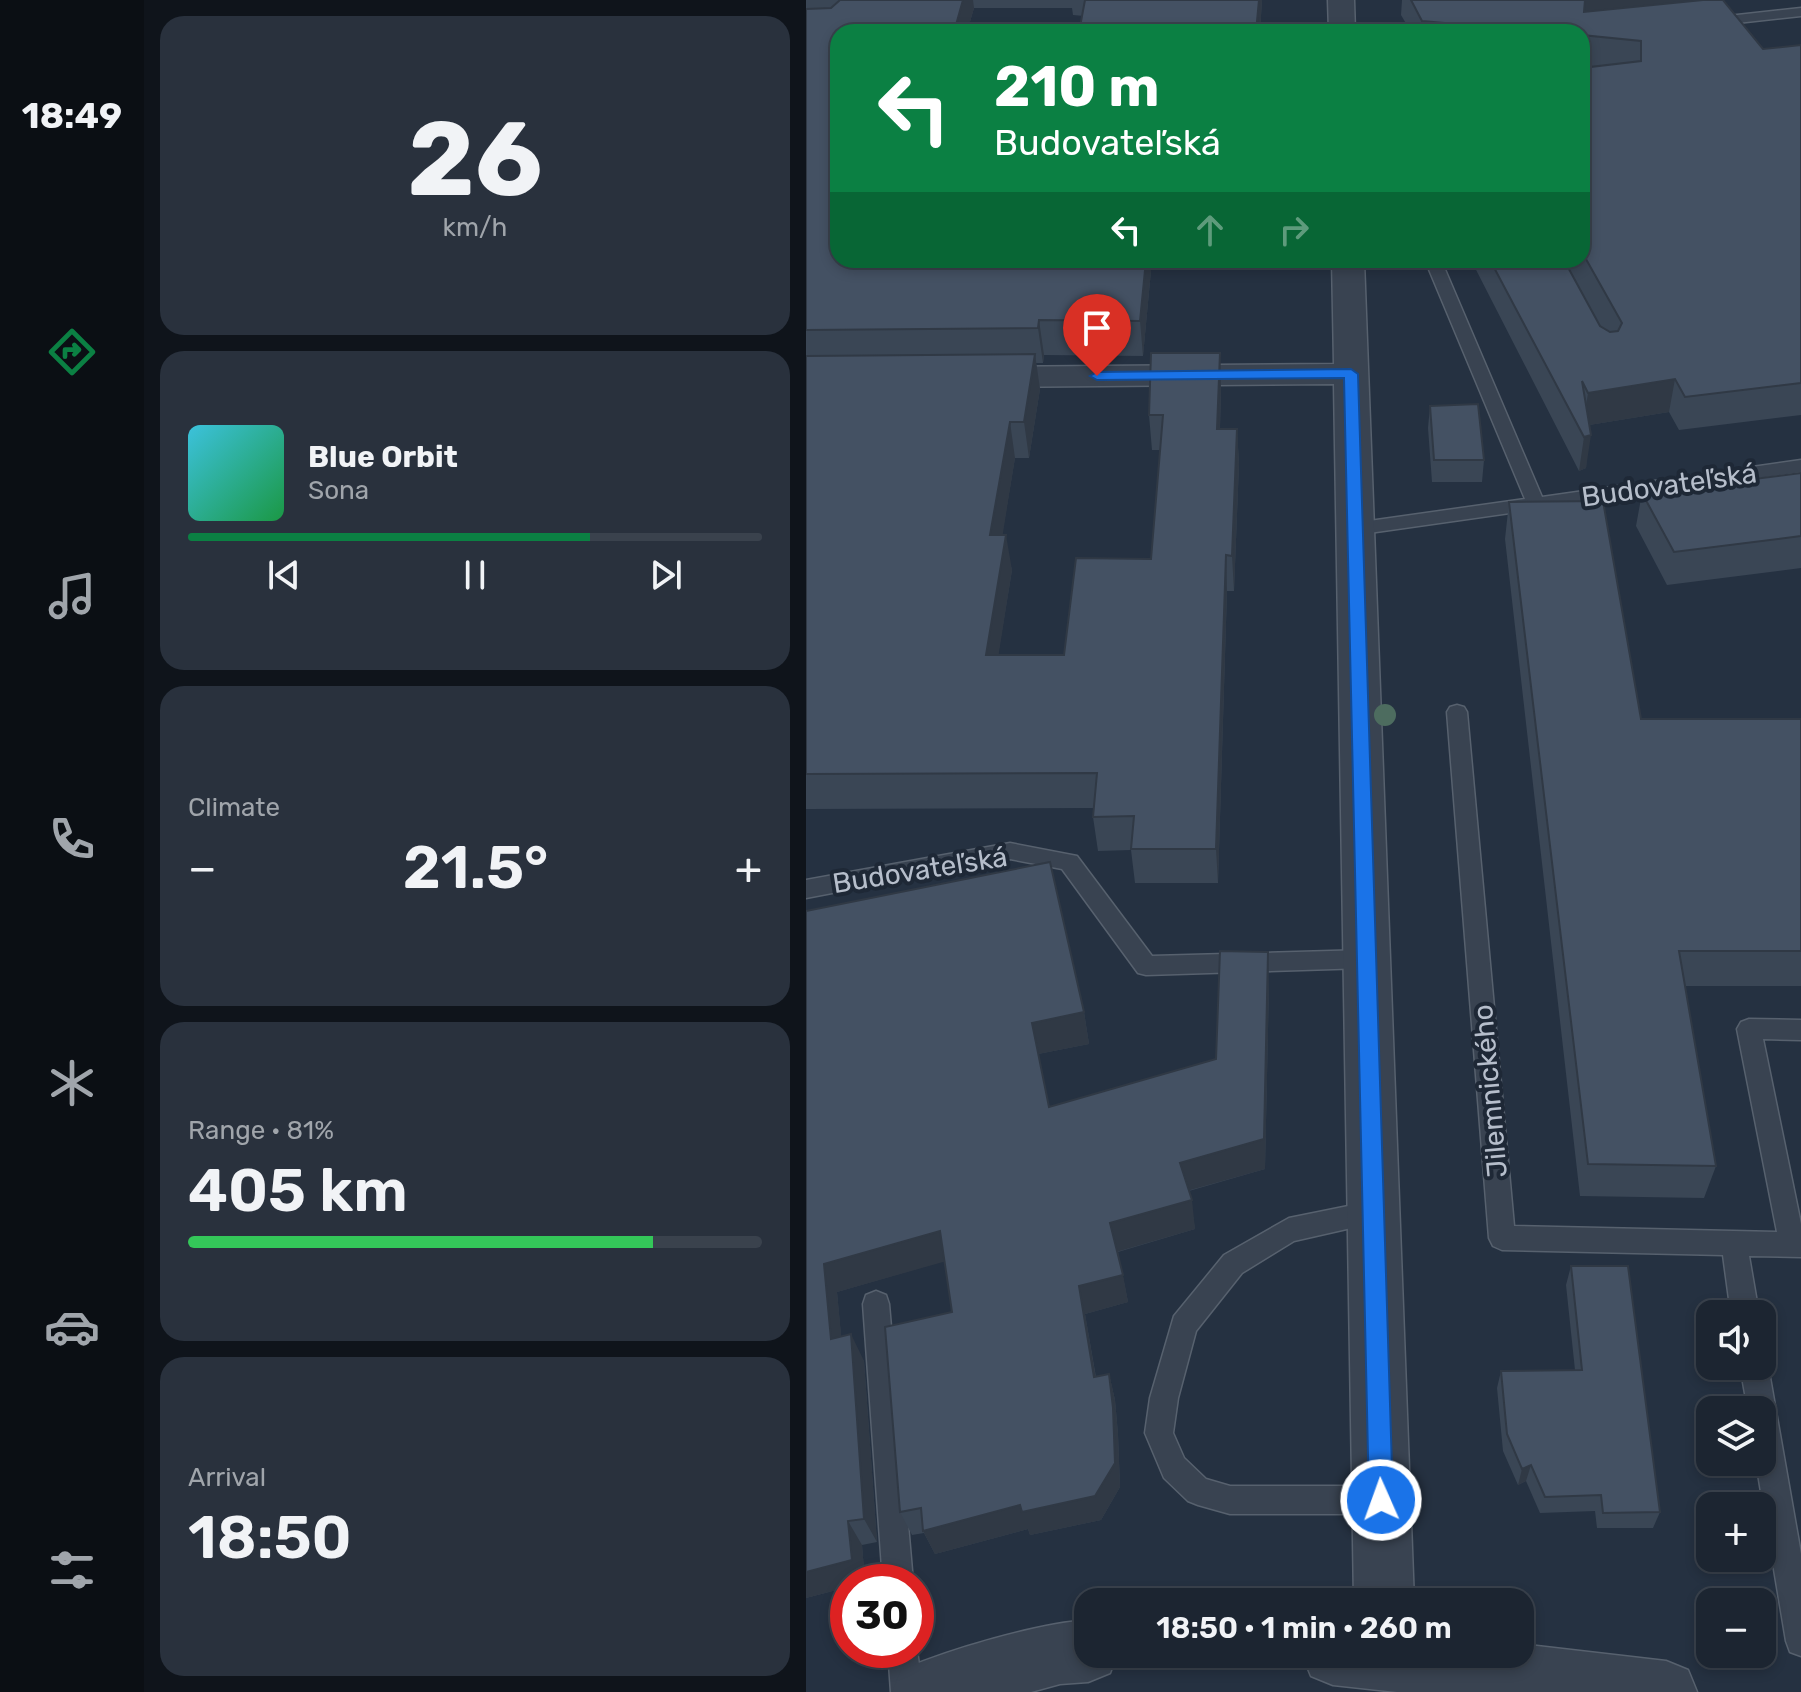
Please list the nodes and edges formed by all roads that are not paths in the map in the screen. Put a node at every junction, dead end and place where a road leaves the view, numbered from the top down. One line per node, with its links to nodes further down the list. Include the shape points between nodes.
1 (1341, 0): 3 (street)
2 (1801, 12): 4 (lane)
3 (1342, 24)
4 (1692, 24)
5 (1348, 268): 7 (street)
6 (1436, 268): 10 (lane)
7 (1351, 374): 8 (street); 11 (street)
8 (944, 377)
9 (1801, 466): 10 (lane, Budovateľská)
10 (1536, 504): 11 (lane, Budovateľská)
11 (1355, 529): 14 (street)
12 (1457, 712): 17 (lane, Jilemnického, via 1502,1238)
13 (806, 889): 14 (lane, Budovateľská, via 1010,851 1069,862 1146,966)
14 (1366, 959): 16 (street)
15 (1801, 1030): 18 (lane, via 1749,1029)
16 (1373, 1213): 22 (street); 22 (lane, via 1289,1230 1233,1264 1184,1325 1159,1433 1174,1468 1198,1491 1230,1500)
17 (1734, 1243): 18 (lane, Jilemnického); 19 (lane)
18 (1796, 1244)
19 (1743, 1300)
20 (876, 1304): 23 (lane)
21 (1773, 1476): 25 (lane)
22 (1381, 1500): 24 (street)
23 (897, 1564)
24 (1378, 1588)
25 (1801, 1641)
26 (1074, 1652): 30 (street)
27 (905, 1668): 29 (lane)
28 (1491, 1668): 31 (street)
29 (907, 1692)
30 (923, 1692)
31 (1666, 1692)

